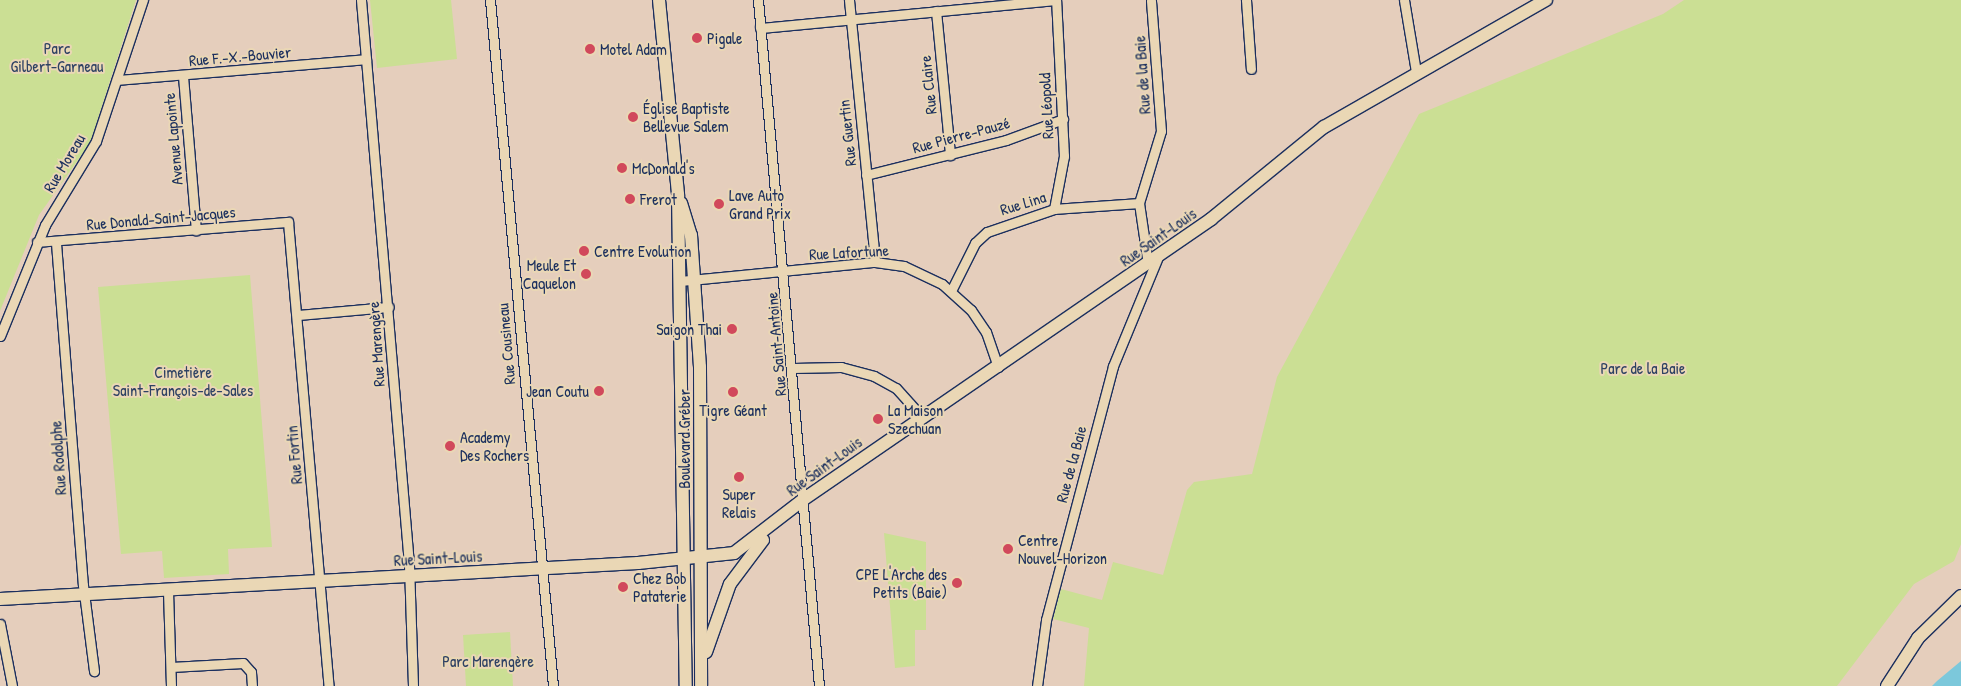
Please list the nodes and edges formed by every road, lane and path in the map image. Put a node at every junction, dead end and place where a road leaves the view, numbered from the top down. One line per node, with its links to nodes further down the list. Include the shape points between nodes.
1 (143, 0): 19 (street, Rue Moreau)
2 (361, 0): 15 (street, Rue Marengère)
3 (490, 0): 46 (street, Rue Cousineau)
4 (659, 0): 23 (main road, Boulevard Gréber)
5 (758, 0): 14 (street, Rue Saint-Antoine)
6 (849, 0): 13 (street, Rue Guertin)
7 (1055, 0): 12 (street); 20 (street, Rue Léopold)
8 (1152, 0): 24 (street, Rue de la Baie, via 1161,131)
9 (1246, 0): 16 (street)
10 (1404, 0): 17 (street)
11 (1546, 0): 17 (main road, Rue Saint-Louis)
12 (936, 11): 13 (street); 21 (street, Rue Claire)
13 (851, 18): 14 (street); 22 (street, Rue Guertin)
14 (760, 28): 32 (street, Rue Saint-Antoine)
15 (366, 59): 18 (street, Rue F.-X.-Bouvier); 36 (street, Rue Marengère)
16 (1251, 69)
17 (1416, 72): 30 (main road, Rue Saint-Louis, via 1324,127)
18 (183, 76): 19 (street, Rue F.-X.-Bouvier); 27 (street, Avenue Lapointe)
19 (116, 80): 28 (street, Rue Moreau, via 96,141)
20 (1063, 119): 21 (street, Rue Pierre-Pauzé); 25 (street, Rue Léopold, via 1064,156)
21 (950, 155): 22 (street, Rue Pierre-Pauzé)
22 (866, 175): 31 (street, Rue Guertin)
23 (678, 195): 33 (main road, Boulevard Gréber, via 692,235); 34 (main road, Boulevard Gréber)
24 (1139, 203): 25 (street, Rue Lina); 30 (street, Rue de la Baie)
25 (1054, 209): 35 (street, Rue Lina, via 986,232 975,243)
26 (288, 222): 27 (street, Rue Donald-Saint-Jacques); 37 (street, Rue Fortin)
27 (196, 230): 29 (street, Rue Donald-Saint-Jacques)
28 (38, 242): 29 (street, Rue Donald-Saint-Jacques); 38 (street, Rue Moreau)
29 (56, 243): 50 (street, Rue Rodolphe)
30 (1153, 260): 40 (main road, Rue Saint-Louis); 65 (street, Rue de la Baie, via 1109,382 1046,620)
31 (875, 262): 32 (street, Rue Lafortune); 35 (street, Rue Lafortune, via 904,266)
32 (784, 271): 33 (street, Rue Lafortune); 39 (street, Rue Saint-Antoine)
33 (695, 280): 34 (street, Rue Lafortune); 44 (main road, Boulevard Gréber, via 700,367)
34 (680, 281): 45 (main road, Boulevard Gréber)
35 (951, 291): 40 (street, Rue Lafortune, via 986,332)
36 (389, 307): 37 (street); 47 (street, Rue Marengère)
37 (297, 315): 48 (street, Rue Fortin)
38 (0, 336)
39 (792, 368): 41 (street, via 841,367 874,376 896,388); 42 (street, Rue Saint-Antoine)
40 (998, 368): 41 (main road, Rue Saint-Louis)
41 (922, 417): 42 (main road, Rue Saint-Louis)
42 (804, 499): 43 (main road, Rue Saint-Louis); 64 (street, Rue Saint-Antoine)
43 (784, 516): 44 (main road, Rue Saint-Louis, via 734,553); 56 (main road, via 730,584 715,618)
44 (700, 559): 45 (main road, Rue Saint-Louis); 56 (main road, Boulevard Gréber)
45 (684, 560): 46 (main road, Rue Saint-Louis); 63 (main road, Boulevard Gréber)
46 (541, 569): 47 (main road, Rue Saint-Louis); 62 (street, Rue Cousineau)
47 (410, 575): 48 (main road, Rue Saint-Louis); 61 (street, Rue Marengère)
48 (320, 582): 49 (main road, Rue Saint-Louis); 60 (street, Rue Fortin)
49 (168, 591): 50 (main road, Rue Saint-Louis); 54 (street)
50 (86, 595): 52 (main road, Rue Saint-Louis); 55 (street, Rue Rodolphe)
51 (1961, 596): 66 (main road, via 1918,638)
52 (0, 599)
53 (0, 624): 57 (street)
54 (171, 667): 58 (street); 59 (street, via 243,663 251,672)
55 (94, 671)
56 (701, 683)
57 (12, 686)
58 (171, 686)
59 (252, 686)
60 (329, 686)
61 (414, 686)
62 (552, 686)
63 (686, 686)
64 (819, 686)
65 (1037, 686)
66 (1887, 686)

